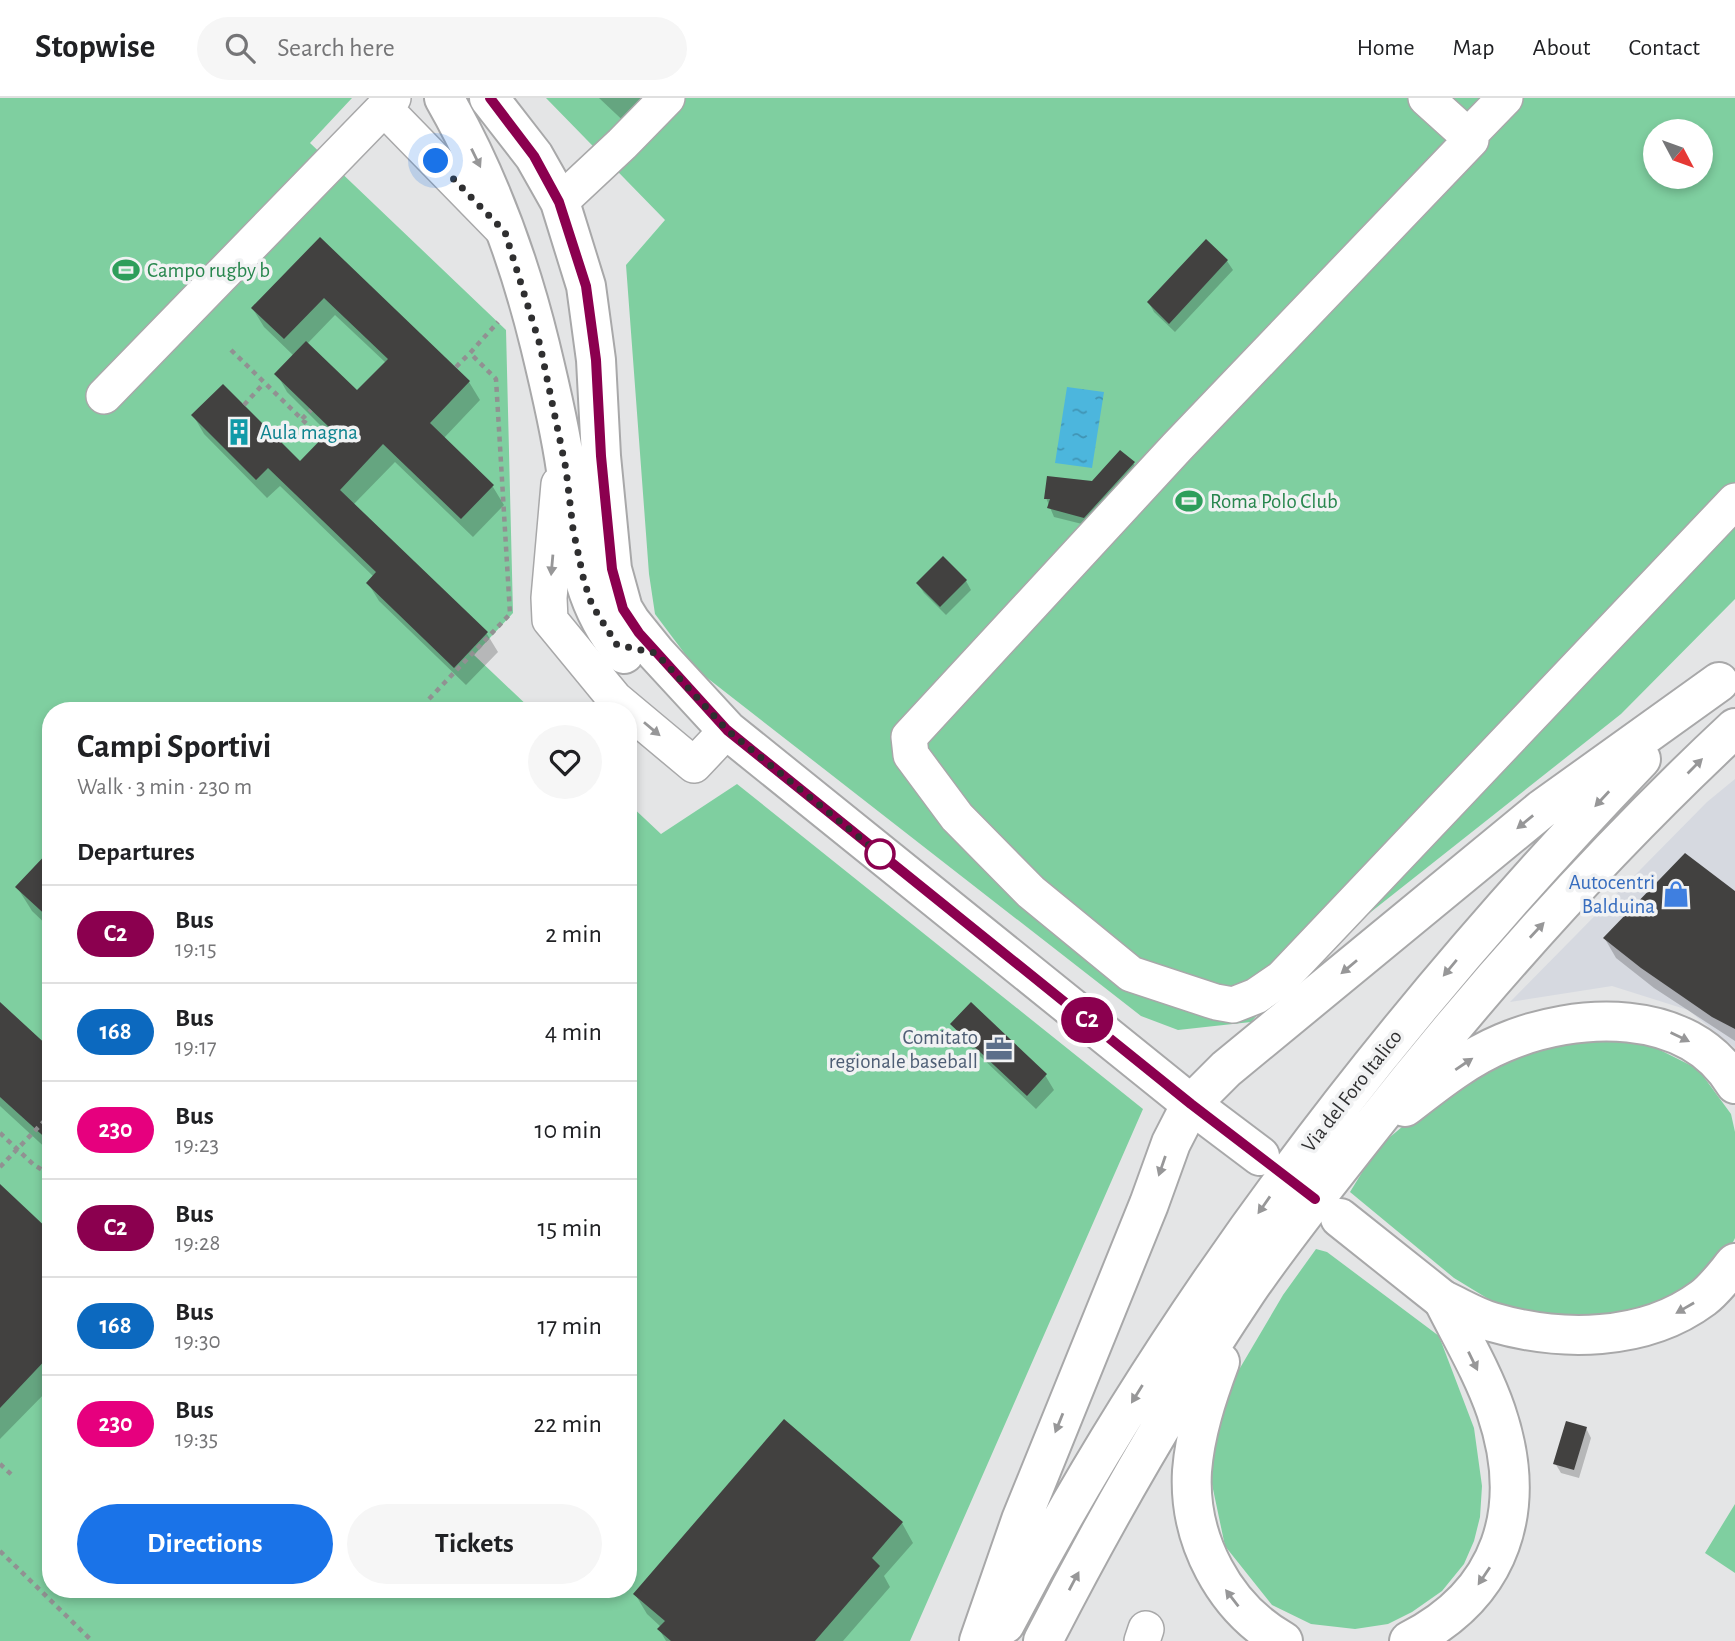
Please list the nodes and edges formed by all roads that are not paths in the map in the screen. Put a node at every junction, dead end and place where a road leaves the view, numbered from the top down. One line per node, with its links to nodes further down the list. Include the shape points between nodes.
1 (444, 98): 9 (main road, one-way to 9, via 480,167)
2 (489, 98): 8 (main road, via 534,156)
3 (667, 98): 8 (lane)
4 (1426, 98): 7 (lane)
5 (1504, 98): 7 (lane)
6 (388, 103): 9 (lane); 11 (lane)
7 (1468, 136): 13 (lane, via 1471,139 909,737 911,755 957,817 1031,892 1132,974 1233,1005 1282,978)
8 (559, 202): 10 (main road)
9 (505, 232): 10 (main road, via 532,248 551,248); 12 (main road, via 540,345)
10 (572, 239): 15 (main road, via 592,322 615,583 623,609)
11 (104, 396)
12 (562, 449): 14 (main road, via 577,551); 14 (lane, one-way to 14, via 550,620 562,635)
13 (1735, 501)
14 (600, 651): 15 (lane); 18 (main road, one-way to 18)
15 (656, 653): 18 (main road)
16 (1727, 674): 20 (main road, one-way to 20, via 1542,809 1226,1069); 28 (main road, Via del Foro Italico, one-way to 28, via 1612,789 1464,952 1273,1194 1113,1432)
17 (1735, 728): 22 (main road, Via del Foro Italico, one-way to 17, via 1509,960 1620,841)
18 (727, 730): 20 (main road)
19 (1735, 1084): 22 (main road, one-way to 19, via 1405,1107 1470,1059 1549,1027 1587,1021 1651,1026 1706,1053)
20 (1191, 1104): 21 (main road); 27 (main road, one-way to 27, via 1171,1143 1056,1430)
21 (1260, 1156)
22 (1337, 1171): 25 (main road, Via del Foro Italico)
23 (1340, 1218): 26 (main road)
24 (1735, 1263): 26 (main road, one-way to 26, via 1704,1297 1681,1312 1630,1330 1593,1335 1490,1322)
25 (1246, 1294): 29 (main road, Via del Foro Italico, one-way to 25, via 1167,1420); 30 (main road, one-way to 25, via 1231,1599 1207,1555 1193,1497 1192,1471 1203,1412)
26 (1443, 1300): 31 (main road, one-way to 31, via 1496,1410 1507,1453 1510,1502 1502,1543 1482,1581 1445,1620)
27 (979, 1641)
28 (997, 1641)
29 (1043, 1641)
30 (1283, 1641)
31 (1409, 1641)

